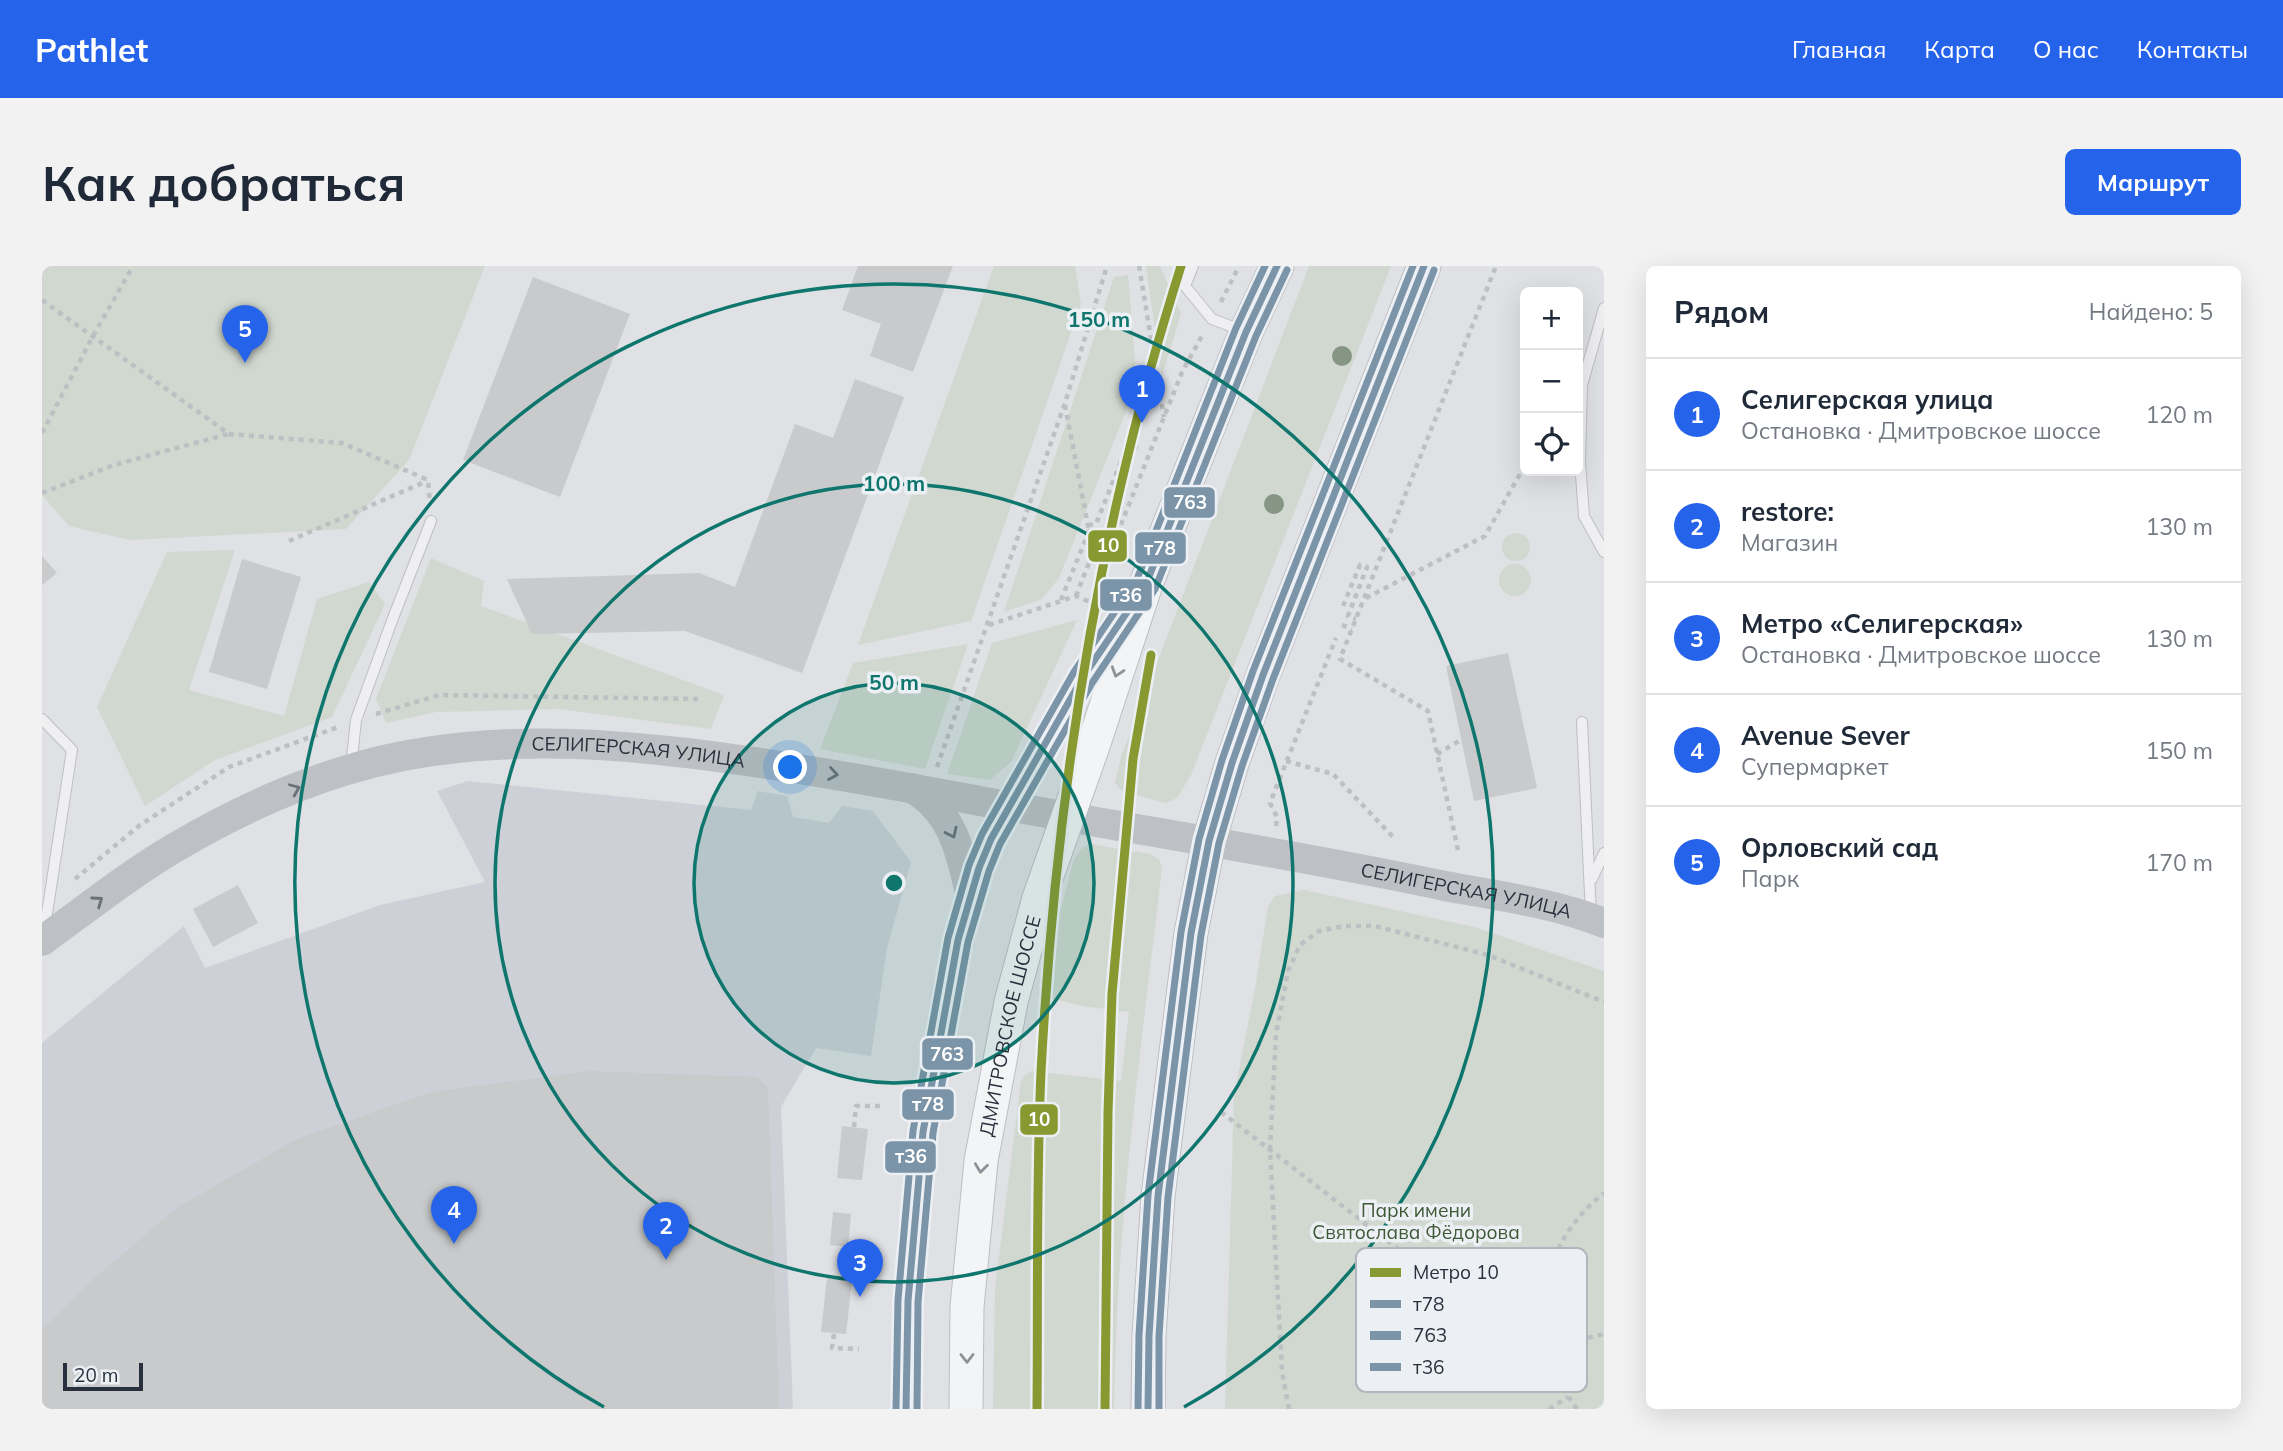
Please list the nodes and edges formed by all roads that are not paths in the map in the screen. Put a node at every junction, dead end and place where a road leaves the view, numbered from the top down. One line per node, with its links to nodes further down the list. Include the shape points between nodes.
1 (1193, 266): 5 (lane, via 1185,286 1212,319)
2 (1277, 266): 5 (main road, ДМИТРОВСКОЕ ШОССЕ)
3 (1424, 266): 15 (main road, via 1263,675)
4 (1604, 308): 7 (lane, via 1582,385 1580,463 1584,516)
5 (1246, 332): 8 (main road, ДМИТРОВСКОЕ ШОССЕ)
6 (431, 521): 11 (lane, via 356,720)
7 (1604, 552)
8 (1146, 584): 13 (street, via 1083,677); 14 (main road, ДМИТРОВСКОЕ ШОССЕ, one-way to 14)
9 (42, 719): 20 (lane, via 72,750)
10 (1582, 723): 17 (lane)
11 (351, 769): 12 (street, СЕЛИГЕРСКАЯ УЛИЦА, one-way to 12, via 468,747 590,744); 20 (street, СЕЛИГЕРСКАЯ УЛИЦА, one-way to 11, via 172,849 218,823)
12 (922, 780): 13 (street, СЕЛИГЕРСКАЯ УЛИЦА); 18 (street, one-way to 18, via 928,797 950,827)
13 (1009, 805): 14 (street, СЕЛИГЕРСКАЯ УЛИЦА); 18 (street)
14 (1068, 817): 15 (street, СЕЛИГЕРСКАЯ УЛИЦА); 22 (main road, ДМИТРОВСКОЕ ШОССЕ, one-way to 22, via 1039,898 1011,1002 981,1161 967,1307)
15 (1209, 841): 19 (street, СЕЛИГЕРСКАЯ УЛИЦА, via 1538,904); 23 (main road, via 1191,933 1158,1196)
16 (1604, 853): 17 (lane)
17 (1591, 882): 19 (lane)
18 (970, 896): 21 (street, via 948,987 923,1132 908,1301)
19 (1597, 920)
20 (43, 940)
21 (906, 1409)
22 (966, 1409)
23 (1148, 1409)

